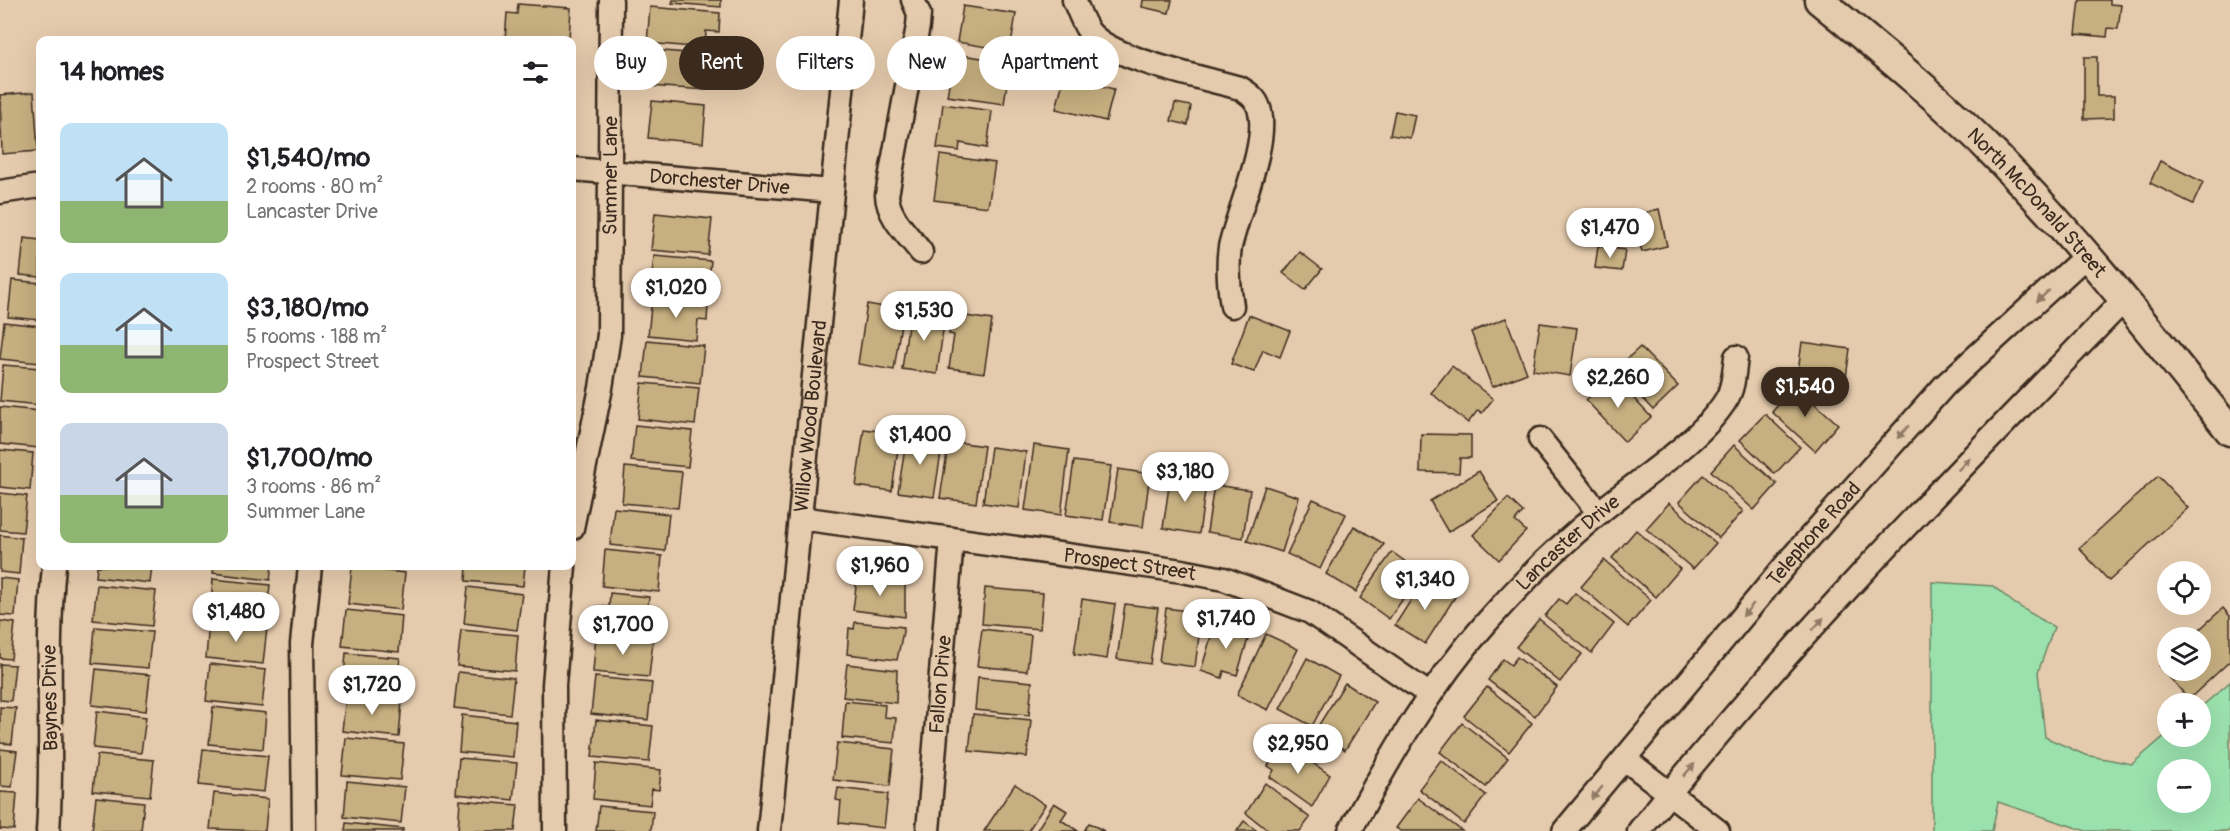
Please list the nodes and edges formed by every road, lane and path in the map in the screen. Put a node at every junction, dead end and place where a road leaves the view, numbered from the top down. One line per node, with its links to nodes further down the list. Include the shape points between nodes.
1 (611, 0): 7 (street, Summer Lane)
2 (851, 0): 9 (street, Willow Wood Boulevard)
3 (913, 0): 11 (street, via 919,14 918,26 887,204)
4 (1074, 0): 14 (street, via 1089,31 1104,42 1144,62 1240,88 1259,107 1260,141 1230,247)
5 (1819, 0): 12 (main road, North McDonald Street, via 1900,66 1978,139)
6 (576, 169): 7 (street, Dorchester Drive)
7 (611, 172): 9 (street, Dorchester Drive); 18 (street, Summer Lane, via 607,360)
8 (36, 187): 10 (street)
9 (832, 191): 20 (street, Willow Wood Boulevard)
10 (0, 192)
11 (921, 252)
12 (2086, 256): 13 (main road, North McDonald Street); 26 (street, Telephone Road, one-way to 26, via 1945,385 1794,555)
13 (2124, 300): 16 (main road, North McDonald Street); 27 (street, one-way to 13, via 1948,482)
14 (1232, 306)
15 (1737, 357): 19 (street, Lancaster Drive, via 1731,387 1719,409 1683,445)
16 (2230, 431)
17 (1540, 439): 19 (street)
18 (576, 509)
19 (1599, 513): 25 (street, Lancaster Drive, via 1510,597)
20 (800, 518): 21 (street, Prospect Street); 31 (street, Willow Wood Boulevard)
21 (952, 539): 25 (street, Prospect Street, via 1224,579 1310,612); 32 (street, Fallon Drive)
22 (54, 570): 28 (street, Baynes Drive, via 49,639)
23 (310, 570): 29 (street, via 302,644)
24 (564, 570): 30 (street, via 554,685)
25 (1430, 695): 33 (street, Lancaster Drive, via 1401,737)
26 (1625, 759): 27 (street); 34 (street, Telephone Road, one-way to 34)
27 (1669, 793): 35 (street); 36 (street)
28 (48, 831)
29 (304, 831)
30 (555, 831)
31 (769, 831)
32 (928, 831)
33 (1350, 831)
34 (1564, 831)
35 (1639, 831)
36 (1719, 831)

